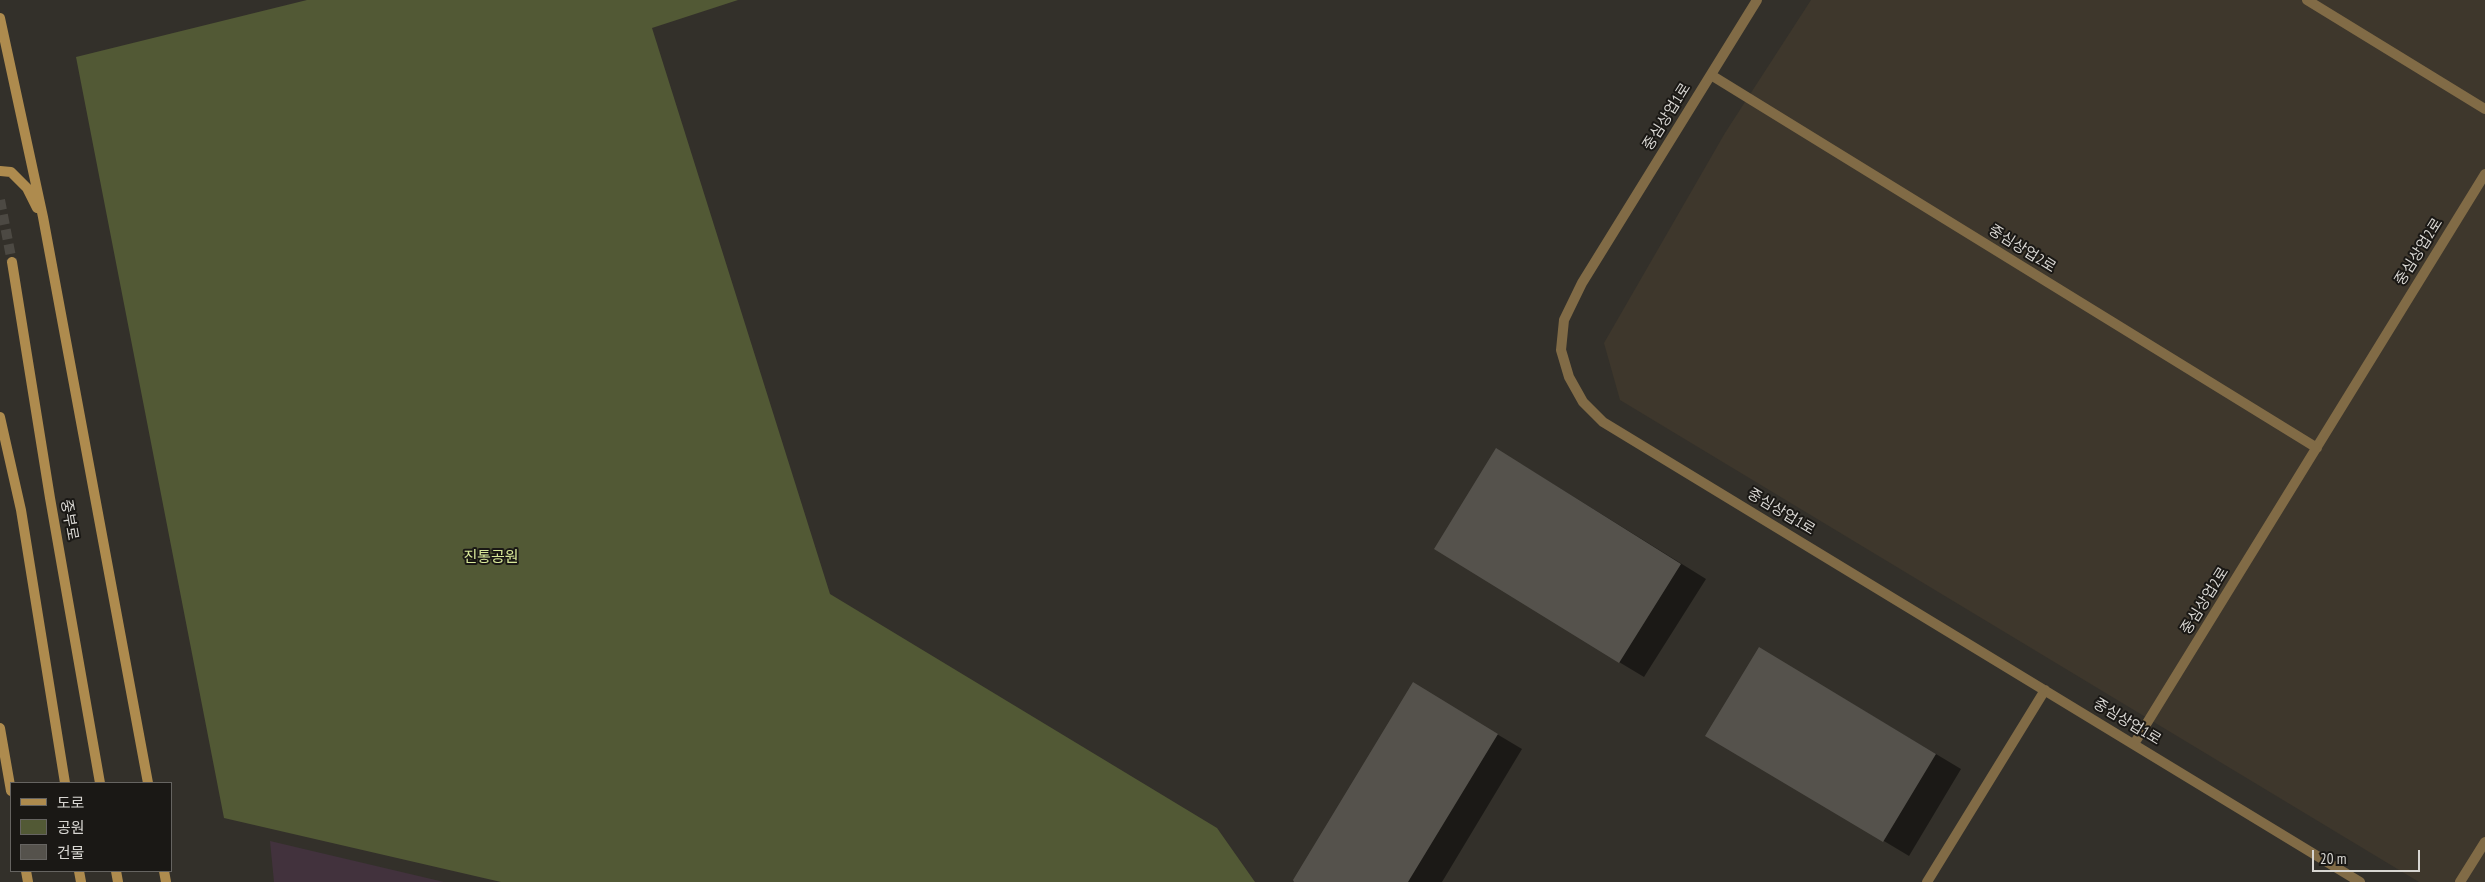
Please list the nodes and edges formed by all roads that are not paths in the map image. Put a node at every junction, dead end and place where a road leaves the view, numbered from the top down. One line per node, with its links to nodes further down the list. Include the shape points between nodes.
1 (1757, 0): 4 (street, 중심상업1로)
2 (2307, 0): 5 (street)
3 (0, 18): 8 (main road)
4 (1711, 75): 11 (street, 중심상업2로); 12 (street, 중심상업1로, via 1582,283 1564,320 1561,350 1583,402 1604,422)
5 (2485, 109)
6 (0, 171): 8 (main road, via 11,172 27,188)
7 (2485, 174): 11 (street, 중심상업2로)
8 (43, 217): 17 (main road)
9 (12, 262): 16 (main road, 중부로)
10 (0, 417): 15 (main road, via 21,510)
11 (2317, 448): 14 (street, 중심상업2로)
12 (2045, 690): 14 (street, 중심상업1로); 20 (street)
13 (0, 728): 18 (main road)
14 (2134, 744): 21 (street, 중심상업1로)
15 (65, 782)
16 (100, 782)
17 (148, 782)
18 (10, 785)
19 (2485, 842): 22 (street)
20 (1927, 882)
21 (2360, 882)
22 (2460, 882)

